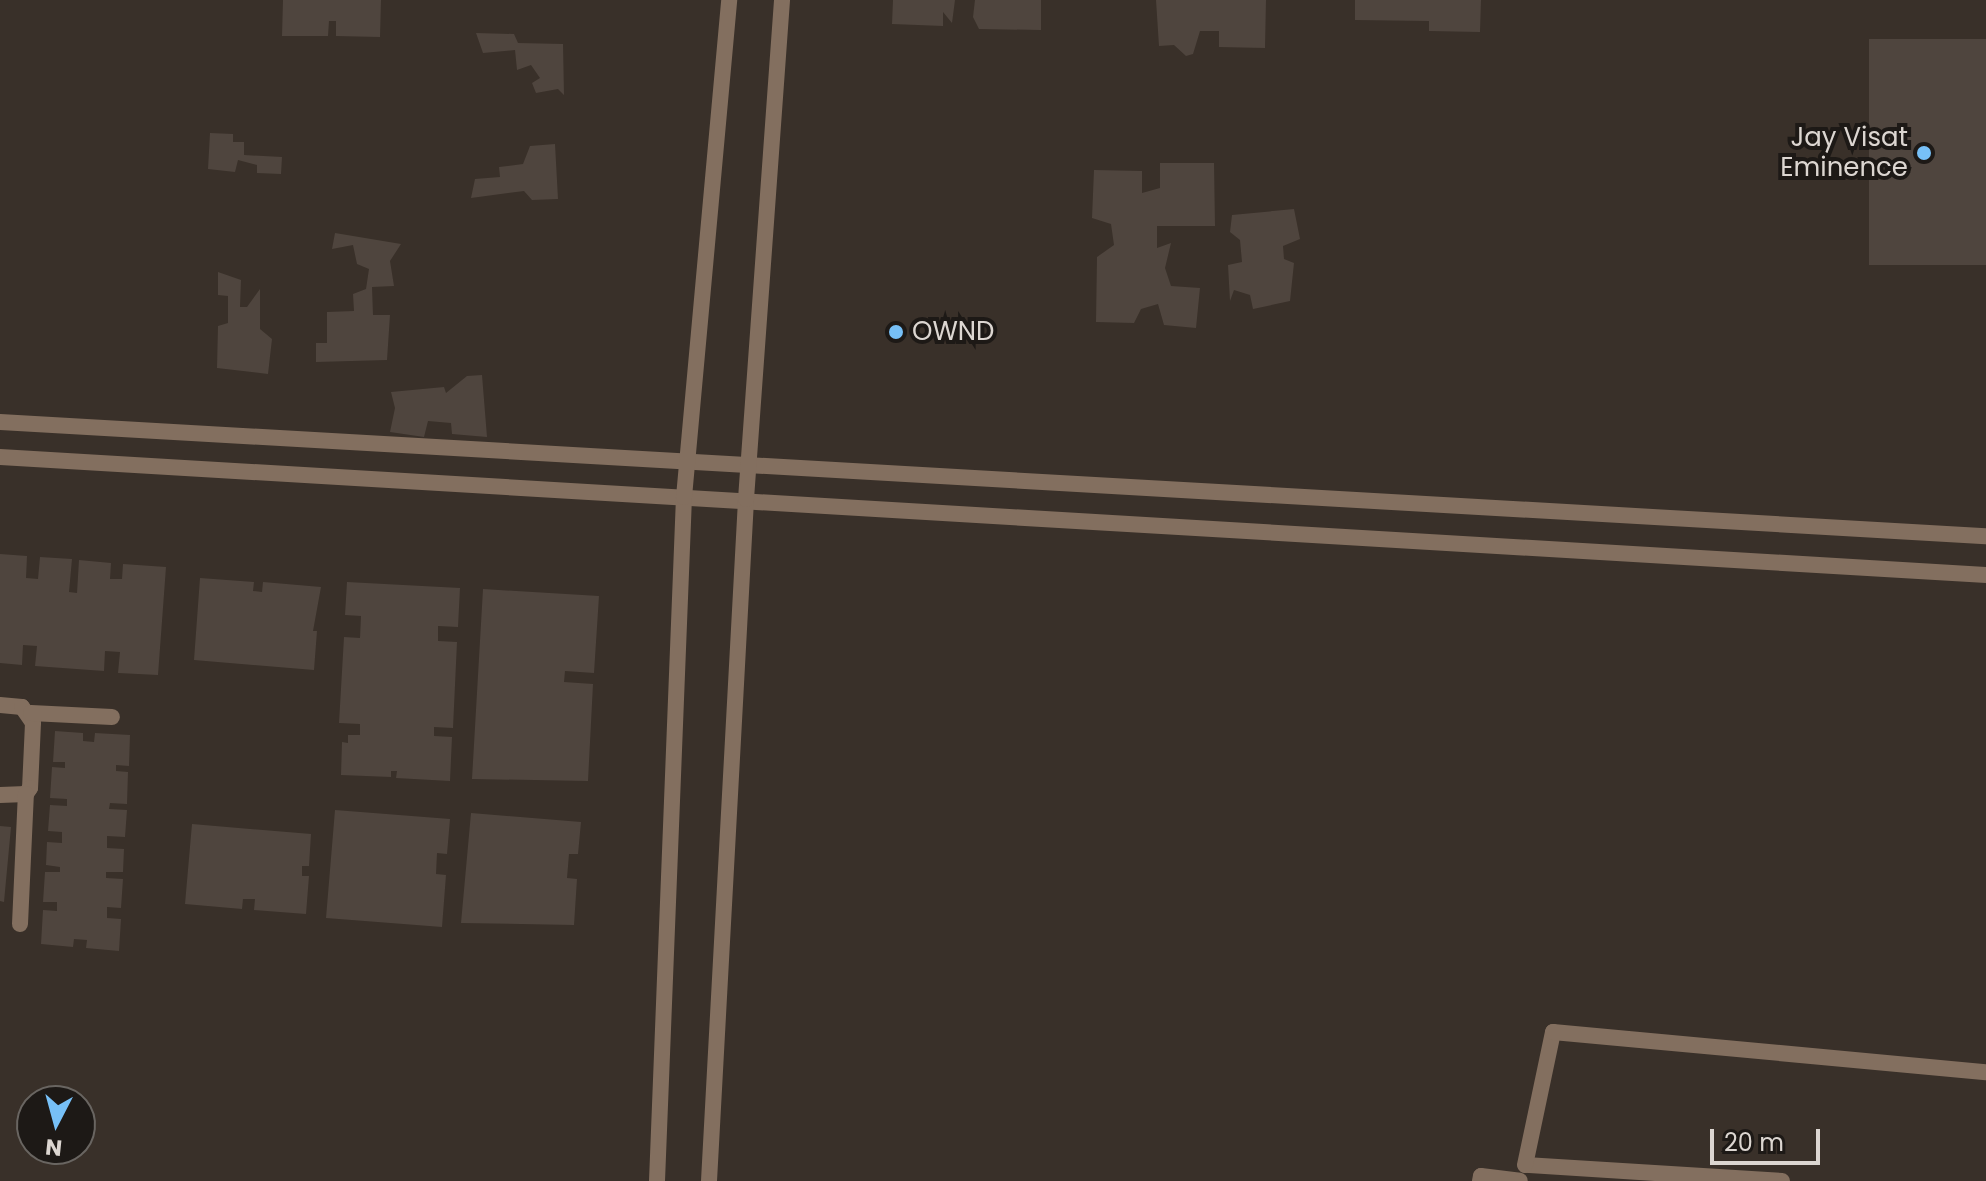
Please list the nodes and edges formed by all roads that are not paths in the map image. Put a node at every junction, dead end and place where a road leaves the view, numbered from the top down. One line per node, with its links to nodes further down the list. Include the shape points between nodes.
1 (729, 0): 5 (street)
2 (782, 0): 6 (street)
3 (0, 422): 5 (street)
4 (0, 457): 7 (street)
5 (687, 463): 6 (street); 7 (street)
6 (748, 467): 8 (street); 9 (street)
7 (684, 497): 8 (street); 18 (street)
8 (746, 499): 10 (street); 19 (street)
9 (1986, 536)
10 (1986, 575)
11 (0, 705): 12 (street)
12 (31, 713): 13 (street); 14 (street)
13 (112, 717)
14 (26, 794): 15 (street); 16 (street)
15 (0, 795)
16 (20, 924)
17 (1986, 1072): 22 (street, via 1553,1032 1525,1165)
18 (657, 1181)
19 (709, 1181)
20 (1480, 1181): 21 (street, via 1481,1176)
21 (1520, 1181)
22 (1782, 1181)

